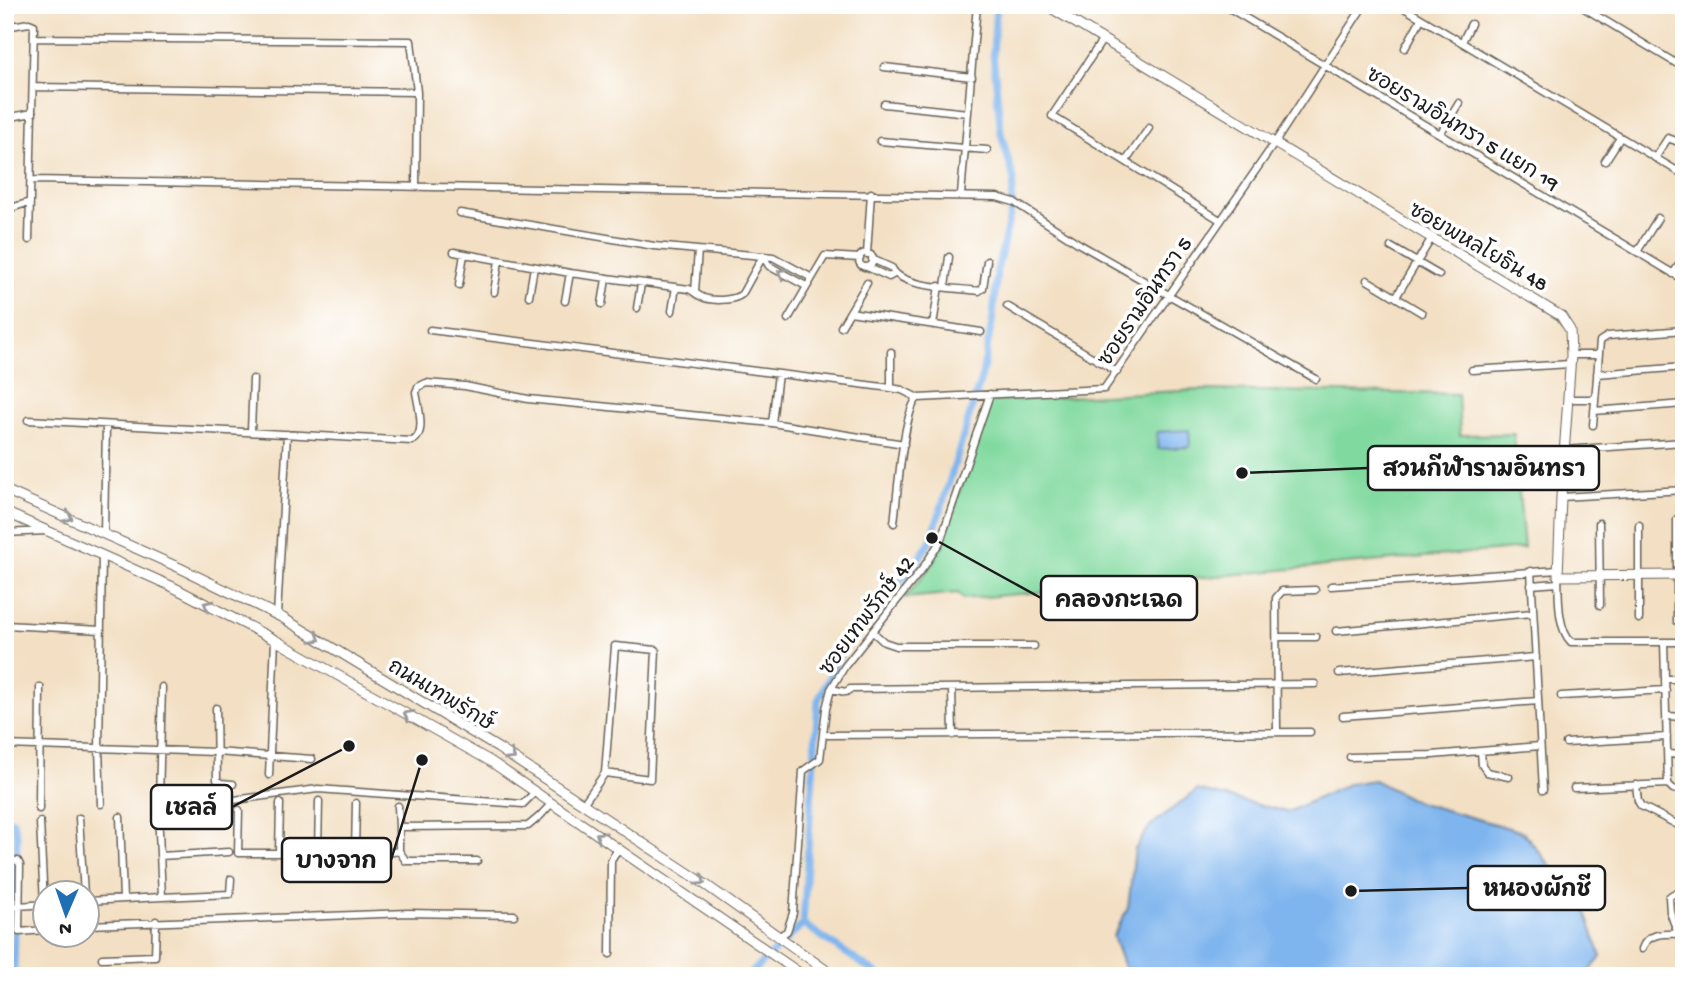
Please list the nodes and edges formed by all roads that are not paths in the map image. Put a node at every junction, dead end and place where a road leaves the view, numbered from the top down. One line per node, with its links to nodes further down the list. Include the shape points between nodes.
1 (977, 5): 17 (street)
2 (1046, 5): 11 (main road, ซอยพหลโยธิน 48)
3 (1224, 5): 14 (street, ซอยรามอินทรา 5 แยก 19)
4 (1364, 5): 14 (street, ซอยรามอินทรา 5)
5 (1399, 5): 7 (street)
6 (1579, 5): 16 (street)
7 (1421, 19): 12 (street); 13 (street)
8 (1471, 24): 12 (street)
9 (5, 27): 10 (street, via 32,23)
10 (34, 38): 18 (street); 19 (street, via 411,41)
11 (1103, 39): 30 (main road, ซอยพหลโยธิน 48); 34 (street, via 1052,116)
12 (1462, 42): 27 (street)
13 (1405, 48)
14 (1325, 65): 26 (street, ซอยรามอินทรา 5 แยก 19); 30 (street, ซอยรามอินทรา 5)
15 (884, 67): 17 (street)
16 (1684, 68)
17 (972, 77): 23 (street)
18 (33, 87): 19 (street); 22 (street)
19 (417, 92): 38 (street)
20 (1460, 103): 26 (street)
21 (884, 104): 23 (street)
22 (33, 113): 24 (street); 37 (street)
23 (968, 113): 31 (street)
24 (5, 118)
25 (1149, 128): 34 (street)
26 (1440, 134): 51 (street, ซอยรามอินทรา 5 แยก 19)
27 (1620, 138): 33 (street); 35 (street)
28 (880, 141): 31 (street)
29 (1681, 143): 33 (street, via 1668,138)
30 (1273, 144): 45 (street, ซอยรามอินทรา 5); 46 (main road, ซอยพหลโยธิน 48)
31 (965, 147): 32 (street); 40 (street)
32 (987, 150)
33 (1655, 159): 36 (street)
34 (1126, 161): 45 (street)
35 (1605, 161)
36 (1684, 175)
37 (32, 180): 38 (street); 41 (street)
38 (416, 185): 39 (street)
39 (871, 193): 40 (street); 54 (street)
40 (961, 195): 79 (street, via 1014,202)
41 (30, 202): 42 (street); 47 (street)
42 (5, 210)
43 (460, 214): 49 (street)
44 (1658, 218): 51 (street)
45 (1220, 220): 79 (street, ซอยรามอินทรา 5)
46 (1431, 239): 60 (street); 97 (main road, ซอยพหลโยธิน 48, via 1558,313 1570,330)
47 (29, 240)
48 (1391, 247): 60 (street)
49 (698, 250): 53 (street); 78 (street)
50 (454, 252): 52 (street)
51 (1637, 252): 65 (street, ซอยรามอินทรา 5 แยก 19)
52 (464, 254): 58 (street); 73 (street)
53 (763, 256): 67 (street); 74 (street, one-way to 53, via 769,266); 78 (street, via 737,298 703,298)
54 (869, 256): 57 (street); 62 (street, via 872,263); 64 (street, via 892,268)
55 (950, 257): 75 (street)
56 (1684, 257): 65 (street)
57 (860, 258): 62 (street, via 860,264); 67 (street, via 825,256)
58 (499, 261): 61 (street); 77 (street)
59 (986, 261): 75 (street, via 982,291)
60 (1417, 262): 66 (street); 81 (street)
61 (534, 267): 63 (street); 80 (street)
62 (867, 267): 64 (street, via 889,277)
63 (570, 273): 68 (street); 82 (street)
64 (894, 274): 75 (street, via 905,281)
65 (1673, 274): 70 (street, ซอยรามอินทรา 5 แยก 19)
66 (1439, 275)
67 (812, 278): 74 (street)
68 (606, 279): 72 (street); 83 (street)
69 (1367, 280): 81 (street)
70 (1684, 280)
71 (867, 283): 87 (street)
72 (641, 284): 76 (street); 85 (street)
73 (459, 285)
74 (806, 286): 89 (street)
75 (942, 286): 90 (street)
76 (676, 287): 78 (street); 86 (street)
77 (494, 292)
78 (695, 292)
79 (1169, 295): 100 (street, ซอยรามอินทรา 5); 104 (street)
80 (529, 296)
81 (1396, 297): 88 (street)
82 (565, 301)
83 (602, 304)
84 (1007, 306): 100 (street)
85 (637, 308)
86 (672, 311)
87 (850, 312): 90 (street); 91 (street)
88 (1422, 313)
89 (788, 319)
90 (933, 325): 94 (street)
91 (841, 327)
92 (430, 330): 101 (street)
93 (1684, 330): 96 (street, via 1608,336 1598,343)
94 (981, 332)
95 (891, 352): 105 (street)
96 (1598, 355): 97 (street); 102 (street)
97 (1571, 360): 99 (street); 108 (main road, ซอยพหลโยธิน 48)
98 (1684, 367): 102 (street)
99 (1472, 370)
100 (1117, 373): 106 (street, ซอยรามอินทรา 5, via 1104,389)
101 (778, 374): 105 (street); 113 (street)
102 (1597, 374): 109 (street)
103 (253, 379): 116 (street)
104 (1316, 379)
105 (891, 388): 107 (street)
106 (990, 394): 107 (street, ซอยรามอินทรา 5); 149 (street, ซอยเทพรักษ์ 42, via 940,542)
107 (918, 398): 119 (street, via 910,408)
108 (1568, 399): 109 (street); 120 (main road, ซอยพหลโยธิน 48)
109 (1595, 400): 111 (street)
110 (1684, 404): 111 (street)
111 (1594, 411): 114 (street)
112 (28, 421): 115 (street)
113 (772, 423): 117 (street, via 426,383 416,392 421,433 412,441); 119 (street)
114 (1593, 425)
115 (106, 426): 116 (street); 131 (street)
116 (251, 431): 117 (street)
117 (286, 434): 143 (street)
118 (1684, 442): 120 (street)
119 (904, 444): 126 (street)
120 (1564, 450): 123 (main road, ซอยพหลโยธิน 48)
121 (5, 490): 131 (main road, ถนนเทพรักษ์, one-way to 131)
122 (1684, 490): 123 (street)
123 (1561, 497): 137 (main road, ซอยพหลโยธิน 48)
124 (5, 512): 129 (main road, ถนนเทพรักษ์)
125 (1677, 519): 134 (street)
126 (894, 523)
127 (1599, 523): 135 (street)
128 (1639, 525): 136 (street)
129 (48, 531): 130 (street); 132 (main road, ถนนเทพรักษ์)
130 (5, 533)
131 (104, 533): 143 (main road, ถนนเทพรักษ์)
132 (102, 555): 147 (street); 152 (main road, ถนนเทพรักษ์, one-way to 132)
133 (1531, 571): 137 (street); 138 (street); 139 (street)
134 (1680, 575): 136 (main road); 145 (street)
135 (1599, 576): 136 (main road); 137 (main road); 141 (street)
136 (1639, 576): 144 (street)
137 (1558, 577): 138 (street); 153 (street, via 1563,627 1571,642)
138 (1531, 585): 142 (street)
139 (1331, 586)
140 (1315, 590): 150 (street, via 1278,593)
141 (1600, 605)
142 (1533, 613): 148 (street); 156 (street)
143 (277, 616): 209 (main road, ถนนเทพรักษ์, one-way to 209)
144 (1639, 620)
145 (1677, 621)
146 (5, 625): 147 (street)
147 (101, 630): 184 (street)
148 (1336, 631)
149 (873, 632): 155 (street, via 896,646); 159 (street, ซอยเทพรักษ์ 42)
150 (1277, 636): 151 (street); 161 (street)
151 (1316, 637)
152 (275, 640): 190 (street); 201 (main road, ถนนเทพรักษ์, one-way to 152, via 490,761)
153 (1664, 642): 154 (street); 158 (street)
154 (1684, 642)
155 (1034, 646)
156 (1536, 657): 157 (street); 170 (street)
157 (1339, 673)
158 (1665, 679): 160 (street); 168 (street)
159 (836, 680): 166 (street, ซอยเทพรักษ์ 42); 167 (street)
160 (1684, 680)
161 (1277, 683): 162 (street); 165 (street); 175 (street)
162 (1315, 684)
163 (40, 687): 182 (street)
164 (162, 687): 185 (street)
165 (952, 688): 167 (street); 178 (street)
166 (831, 689): 167 (street); 241 (street, ซอยเทพรักษ์ 42, via 821,757 803,771 793,913)
167 (850, 689)
168 (1666, 690): 169 (street); 173 (street)
169 (1561, 696)
170 (1538, 701): 172 (street); 183 (street)
171 (216, 708): 187 (street)
172 (1343, 716)
173 (1667, 716): 174 (street); 179 (street)
174 (1684, 717)
175 (1277, 731): 176 (street); 178 (street)
176 (1310, 732)
177 (828, 735): 178 (street)
178 (953, 735)
179 (1667, 737): 180 (street); 188 (street)
180 (1566, 743)
181 (5, 745): 182 (street)
182 (39, 746): 184 (street); 211 (street)
183 (1540, 746): 186 (street); 200 (street)
184 (99, 748): 185 (street); 207 (street)
185 (160, 751): 187 (street); 203 (street)
186 (1480, 751): 191 (street); 195 (street, via 1484,769)
187 (216, 752): 190 (street); 196 (street, via 218,782)
188 (1668, 754): 189 (street); 197 (street)
189 (1684, 755)
190 (270, 756): 192 (street); 194 (street)
191 (1350, 757)
192 (312, 759)
193 (605, 773): 193 (street, via 615,646 656,650 650,779); 209 (street)
194 (269, 775)
195 (1509, 777)
196 (233, 784)
197 (1668, 784): 198 (street); 202 (street)
198 (1636, 785): 199 (street); 217 (street, via 1641,806)
199 (1574, 789)
200 (1542, 790)
201 (535, 792): 208 (main road, ถนนเทพรักษ์); 224 (street, via 523,804 318,789 158,810)
202 (1684, 792)
203 (159, 800)
204 (318, 801): 222 (street)
205 (280, 803): 221 (street)
206 (356, 803): 223 (street)
207 (101, 804)
208 (551, 804): 216 (street, via 528,826); 218 (main road, ถนนเทพรักษ์, one-way to 208)
209 (583, 804): 241 (main road, ถนนเทพรักษ์, one-way to 241)
210 (398, 806): 216 (street)
211 (38, 809)
212 (239, 810): 221 (street, via 238,853)
213 (120, 817): 232 (street)
214 (79, 818): 229 (street)
215 (40, 822): 228 (street)
216 (399, 827): 219 (street)
217 (1684, 828)
218 (618, 849): 243 (street, via 611,860); 245 (main road, ถนนเทพรักษ์)
219 (399, 851): 223 (street); 226 (street, via 406,861)
220 (229, 852): 224 (street)
221 (279, 852): 222 (street)
222 (318, 852): 223 (street)
223 (355, 853)
224 (160, 856): 231 (street)
225 (12, 860): 235 (street, via 20,865)
226 (477, 861)
227 (230, 879): 231 (street, via 230,894)
228 (44, 880)
229 (83, 880)
230 (1684, 894): 240 (street, via 1669,897 1670,912)
231 (162, 897): 232 (street)
232 (123, 899): 233 (street)
233 (102, 900)
234 (32, 905): 235 (street)
235 (13, 906): 239 (street, via 19,932)
236 (514, 915): 237 (street, via 408,913)
237 (156, 921): 238 (street); 244 (street, via 155,957)
238 (102, 924)
239 (32, 931)
240 (1681, 934): 242 (street, via 1650,937)
241 (781, 938): 246 (main road, ถนนเทพรักษ์)
242 (1643, 949)
243 (610, 954)
244 (102, 958)
245 (804, 976)
246 (834, 976)

